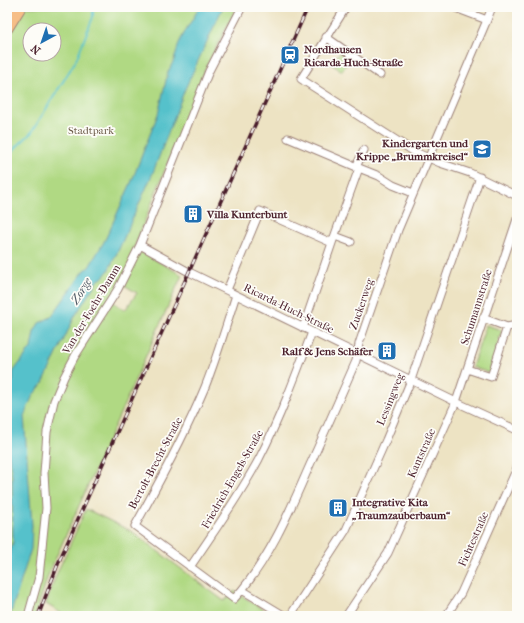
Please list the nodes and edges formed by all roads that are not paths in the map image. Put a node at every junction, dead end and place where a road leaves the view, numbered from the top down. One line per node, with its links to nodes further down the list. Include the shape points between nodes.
1 (20, 7): 7 (main road)
2 (242, 7): 20 (street, Van-der-Foehr-Damm, via 209,71)
3 (346, 7): 8 (street)
4 (453, 7): 6 (street)
5 (492, 7): 6 (street, Zuckerweg)
6 (487, 20): 12 (street, Zuckerweg)
7 (7, 28)
8 (326, 37): 9 (street); 12 (street, via 301,79)
9 (380, 75)
10 (288, 138): 13 (street)
11 (364, 150): 13 (street)
12 (428, 158): 14 (street); 15 (street, Zuckerweg)
13 (358, 168): 15 (street); 18 (street)
14 (480, 177): 16 (street); 30 (street, Lessingweg)
15 (413, 193): 28 (street, Zuckerweg, via 358,344)
16 (517, 196)
17 (517, 219): 23 (street, Schumannstraße)
18 (333, 240): 19 (street); 21 (street, via 260,211); 26 (street)
19 (351, 242)
20 (140, 245): 21 (street, Ricarda-Huch-Straße); 37 (street, Van-der-Foehr-Damm, via 118,289 75,356 54,401 47,432 44,473 46,508 39,577)
21 (227, 290): 22 (street, Ricarda-Huch-Straße)
22 (236, 295): 26 (street, Ricarda-Huch-Straße); 34 (street, Bertolt-Brecht-Straße, via 215,360 189,424 135,526)
23 (483, 318): 25 (street); 29 (street, Schumannstraße)
24 (517, 324): 25 (street)
25 (507, 327): 29 (street, via 491,377)
26 (303, 328): 27 (street, Ricarda-Huch-Straße)
27 (312, 332): 28 (street, Ricarda-Huch-Straße); 34 (street, Friedrich-Engels-Straße, via 290,390 259,459)
28 (357, 353): 30 (street, Ricarda-Huch-Straße); 35 (street, Zuckerweg, via 356,361 296,498 261,563)
29 (467, 369): 31 (street, Schumannstraße)
30 (411, 380): 31 (street, Ricarda-Huch-Straße); 39 (street, Lessingweg, via 346,530)
31 (456, 402): 32 (street, Ricarda-Huch-Straße); 40 (street, Kantstraße, via 388,554)
32 (517, 430)
33 (517, 468): 41 (street, Fichtestraße, via 461,593)
34 (190, 567): 36 (street, Bertolt-Brecht-Straße)
35 (242, 590): 36 (street, Zuckerweg); 38 (street)
36 (234, 599)
37 (28, 616)
38 (285, 616)
39 (290, 616)
40 (346, 616)
41 (446, 616)

